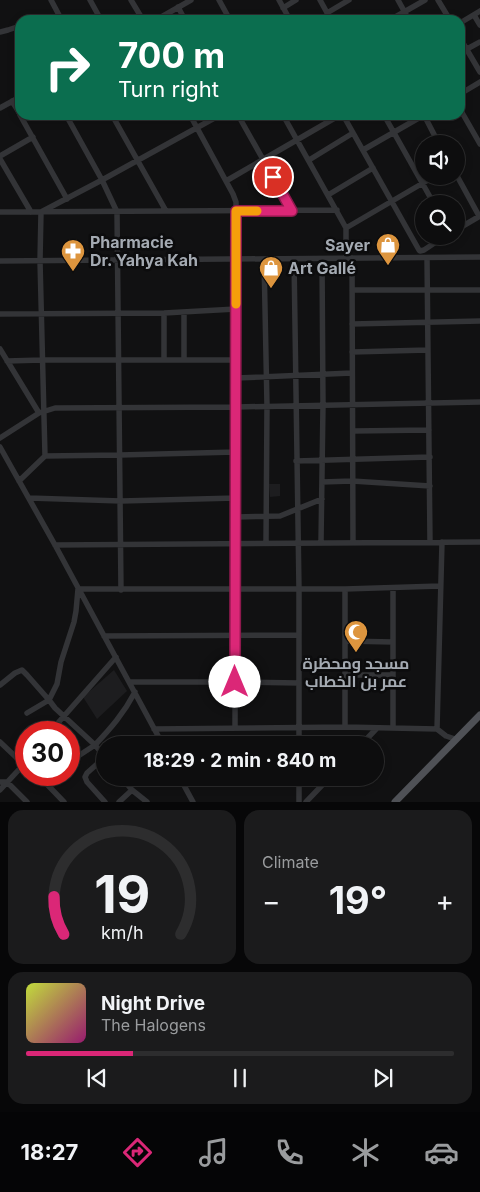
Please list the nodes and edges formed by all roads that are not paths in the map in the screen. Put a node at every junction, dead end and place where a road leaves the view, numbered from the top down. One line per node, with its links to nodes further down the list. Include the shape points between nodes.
1 (50, 0): 18 (street)
2 (90, 0): 19 (street)
3 (132, 0): 20 (street)
4 (191, 0): 13 (street)
5 (219, 0): 23 (street)
6 (279, 0): 14 (street)
7 (296, 0): 14 (street)
8 (320, 0): 16 (street)
9 (349, 0): 16 (street)
10 (398, 0): 17 (street)
11 (426, 0): 17 (street)
12 (438, 0): 28 (street)
13 (178, 7): 21 (street); 22 (street)
14 (283, 8): 24 (street)
15 (480, 11): 29 (street)
16 (327, 12): 25 (street)
17 (405, 12): 26 (street); 27 (street)
18 (59, 15)
19 (98, 15)
20 (140, 15)
21 (164, 15)
22 (182, 15)
23 (227, 15)
24 (287, 15)
25 (328, 15)
26 (399, 15)
27 (406, 15)
28 (447, 15)
29 (474, 15): 30 (street); 31 (street)
30 (465, 20)
31 (480, 25)
32 (15, 28): 33 (street)
33 (0, 32)
34 (480, 42): 36 (street)
35 (465, 46): 36 (street)
36 (467, 49): 37 (street)
37 (480, 72)
38 (480, 82): 39 (street)
39 (465, 91)
40 (15, 100): 41 (street)
41 (12, 101): 42 (street); 43 (street)
42 (15, 106)
43 (0, 108)
44 (465, 118): 63 (street)
45 (23, 120): 61 (street)
46 (69, 120): 71 (street)
47 (115, 120): 68 (street)
48 (193, 120): 57 (street)
49 (211, 120): 57 (street)
50 (241, 120): 66 (street)
51 (286, 120): 62 (street)
52 (333, 120): 62 (street)
53 (345, 120): 59 (street)
54 (387, 120): 58 (street)
55 (415, 120): 58 (street)
56 (427, 120): 60 (street)
57 (197, 128): 68 (street); 72 (street)
58 (394, 132): 64 (street); 70 (street)
59 (353, 133): 64 (street); 67 (street)
60 (434, 135)
61 (32, 137): 65 (street); 76 (street)
62 (297, 140): 66 (street); 67 (street)
63 (480, 144)
64 (363, 150): 69 (street)
65 (0, 157): 83 (street)
66 (263, 160): 72 (street); 81 (street)
67 (309, 160): 75 (street)
68 (138, 161): 71 (street); 79 (street)
69 (372, 168): 75 (street); 77 (street)
70 (415, 171)
71 (102, 180): 76 (street); 85 (street)
72 (226, 181): 80 (street, via 236,202)
73 (420, 185): 77 (street)
74 (462, 185): 86 (street)
75 (328, 195): 78 (street)
76 (67, 199): 84 (street)
77 (392, 202): 88 (street); 89 (street)
78 (337, 210): 81 (street); 88 (street)
79 (166, 211): 80 (street); 85 (street)
80 (236, 211): 81 (street); 99 (street)
81 (292, 211)
82 (0, 212): 83 (street)
83 (31, 212): 84 (street)
84 (42, 212): 85 (street); 101 (street)
85 (118, 212): 98 (street)
86 (480, 216): 87 (street)
87 (465, 225)
88 (346, 228): 92 (street)
89 (415, 242)
90 (417, 245): 91 (street, via 420,251)
91 (432, 245)
92 (349, 258): 93 (street); 97 (street); 102 (street)
93 (427, 258): 94 (street); 103 (street)
94 (480, 258)
95 (264, 259): 96 (street); 99 (street); 126 (street)
96 (294, 259): 97 (street); 125 (street)
97 (322, 259): 124 (street)
98 (118, 260): 99 (street); 101 (street); 107 (street)
99 (236, 260): 105 (street)
100 (0, 261): 101 (street)
101 (40, 261): 110 (street)
102 (352, 290): 103 (street); 113 (street)
103 (427, 290): 104 (street); 112 (street)
104 (480, 290)
105 (236, 309): 106 (street); 121 (street)
106 (184, 312): 108 (street); 120 (street)
107 (118, 313): 108 (street); 110 (street); 118 (street)
108 (164, 313): 119 (street)
109 (0, 314): 110 (street)
110 (41, 315): 117 (street)
111 (480, 321): 112 (street)
112 (428, 322): 113 (street); 115 (street)
113 (352, 324): 116 (street)
114 (0, 349): 122 (street)
115 (428, 350): 116 (street); 129 (street)
116 (352, 352): 123 (street)
117 (42, 360): 118 (street); 122 (street); 136 (street)
118 (119, 360): 119 (street); 135 (street)
119 (164, 360): 120 (street)
120 (184, 360): 121 (street)
121 (236, 360): 127 (street)
122 (7, 361): 136 (street)
123 (352, 373): 124 (street); 130 (street)
124 (323, 374): 125 (street); 131 (street)
125 (295, 375): 126 (street); 133 (street)
126 (267, 376): 127 (street); 132 (street)
127 (236, 378): 134 (street)
128 (480, 402): 129 (street)
129 (429, 403): 130 (street); 137 (street)
130 (352, 404): 131 (street); 138 (street)
131 (323, 405): 133 (street); 145 (street)
132 (267, 406): 133 (street); 134 (street); 157 (street)
133 (295, 406): 147 (street)
134 (236, 407): 135 (street); 141 (street)
135 (120, 408): 136 (street, via 55,408); 142 (street)
136 (41, 412): 139 (street); 143 (street)
137 (430, 430): 138 (street); 144 (street)
138 (353, 431): 146 (street)
139 (0, 438)
140 (1, 451): 148 (street)
141 (236, 452): 142 (street); 153 (street)
142 (120, 455): 143 (street); 155 (street)
143 (45, 456): 148 (street)
144 (430, 457): 146 (street); 151 (street)
145 (322, 459): 146 (street); 147 (street); 150 (street)
146 (353, 459): 149 (street)
147 (296, 461): 156 (street)
148 (19, 480): 152 (street)
149 (352, 481): 150 (street); 151 (street); 165 (street)
150 (322, 482): 154 (street)
151 (430, 486): 160 (street)
152 (29, 498): 155 (street); 168 (street)
153 (236, 498): 155 (street); 158 (street)
154 (322, 499): 156 (street); 159 (street)
155 (121, 502): 166 (street)
156 (297, 508): 157 (street, via 280,516); 164 (street)
157 (266, 516): 158 (street); 163 (street)
158 (236, 517): 167 (street)
159 (321, 542): 164 (street); 165 (street)
160 (430, 542): 161 (street); 165 (street)
161 (442, 542): 162 (street); 169 (street)
162 (480, 542)
163 (266, 543): 164 (street); 167 (street)
164 (297, 543): 173 (street)
165 (353, 543)
166 (121, 544): 167 (street); 168 (street); 175 (street)
167 (236, 544): 172 (street)
168 (55, 545): 171 (street)
169 (440, 586): 170 (street); 200 (street)
170 (393, 588): 174 (street); 180 (street)
171 (78, 589): 175 (street); 177 (street); 189 (street, via 74,622 61,662 58,684)
172 (235, 589): 173 (street); 175 (street); 178 (street)
173 (298, 589): 174 (street); 176 (street)
174 (345, 589): 179 (street)
175 (121, 590)
176 (299, 635): 178 (street); 186 (street)
177 (104, 636): 178 (street); 181 (street)
178 (235, 636): 185 (street)
179 (345, 642): 180 (street); 182 (street)
180 (393, 642): 183 (street)
181 (116, 657): 184 (street); 192 (street)
182 (345, 675): 183 (street); 194 (street)
183 (393, 676): 198 (street)
184 (130, 682): 185 (street); 188 (street)
185 (235, 682): 186 (street); 195 (street)
186 (299, 683): 196 (street)
187 (0, 685): 189 (street, via 22,670)
188 (135, 692): 199 (street); 206 (street, via 127,708)
189 (49, 700): 190 (street); 192 (street)
190 (27, 713)
191 (480, 715): 204 (main road)
192 (63, 716): 193 (street); 206 (street)
193 (59, 721)
194 (345, 727): 196 (street); 197 (street)
195 (235, 728): 196 (street); 199 (street)
196 (299, 728): 202 (street)
197 (377, 728): 198 (street); 203 (street)
198 (393, 728): 200 (street)
199 (154, 729): 201 (street)
200 (437, 729): 204 (street)
201 (158, 736)
202 (299, 736)
203 (369, 736)
204 (456, 739): 219 (main road)
205 (0, 742): 208 (street)
206 (95, 744): 207 (street)
207 (80, 754)
208 (15, 756)
209 (96, 765): 222 (street, via 85,778)
210 (15, 772): 211 (street)
211 (3, 782): 217 (street); 220 (street)
212 (49, 786): 221 (street)
213 (129, 786): 218 (street)
214 (184, 786): 225 (street)
215 (299, 786): 226 (street)
216 (321, 786): 227 (street)
217 (0, 790)
218 (132, 790): 223 (street); 224 (street)
219 (398, 800)
220 (27, 802)
221 (64, 802)
222 (105, 802)
223 (118, 802)
224 (148, 802)
225 (193, 802)
226 (300, 802)
227 (306, 802)

